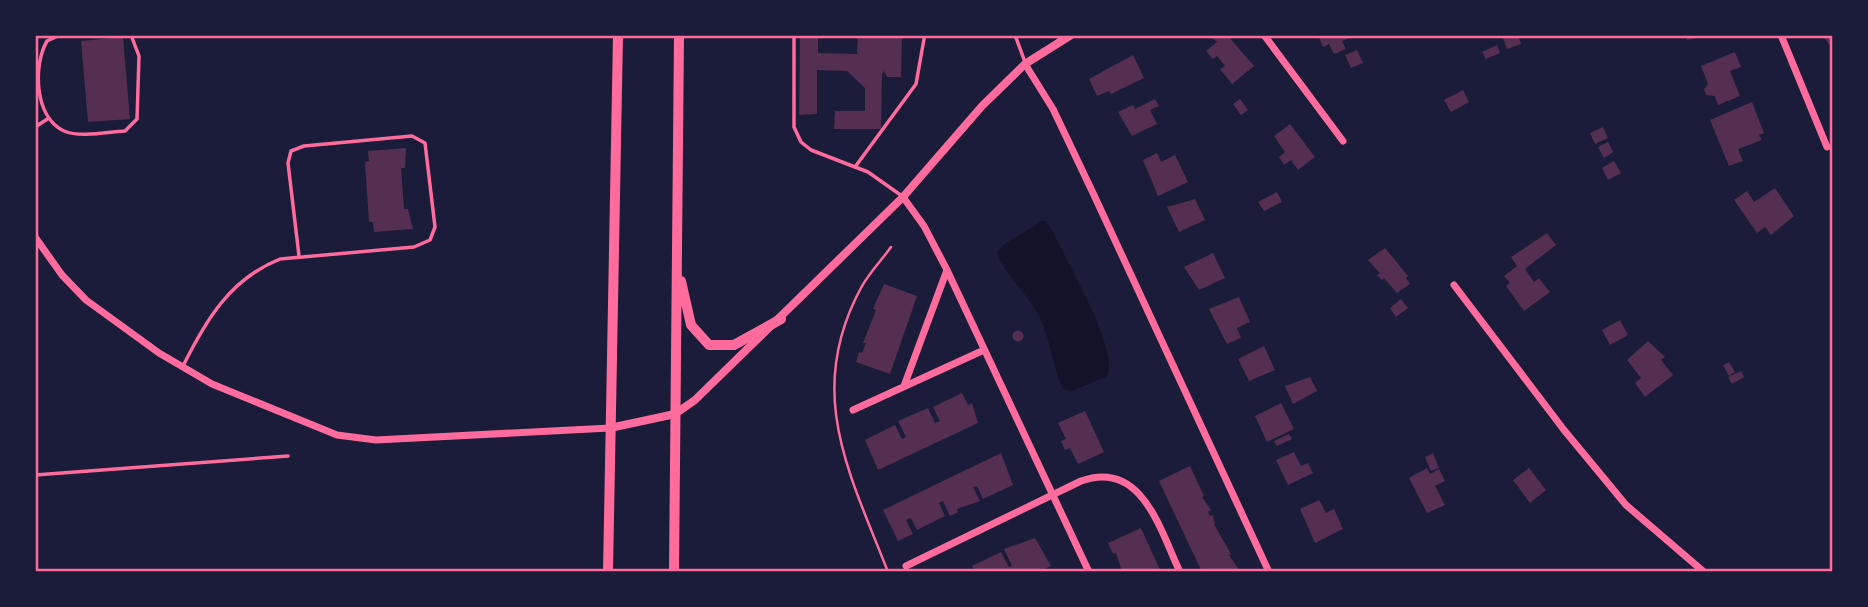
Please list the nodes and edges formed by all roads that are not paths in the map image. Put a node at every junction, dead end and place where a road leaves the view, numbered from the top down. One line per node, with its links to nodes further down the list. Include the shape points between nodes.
1 (60, 35): 12 (lane, via 47,41 38,74)
2 (131, 35): 12 (lane, via 139,56 139,109 132,127 70,132)
3 (618, 35): 29 (highway)
4 (794, 35): 16 (lane, via 794,127 811,150)
5 (1015, 35): 11 (lane)
6 (1072, 35): 11 (street)
7 (1264, 35): 14 (street)
8 (1781, 35): 15 (street)
9 (680, 38): 19 (highway)
10 (924, 39): 16 (lane, via 916,84)
11 (1025, 64): 17 (street); 38 (street, via 1093,193)
12 (49, 118): 13 (lane)
13 (35, 127)
14 (1343, 141)
15 (1827, 147)
16 (855, 167): 17 (lane)
17 (903, 197): 21 (street); 23 (street)
18 (35, 237): 25 (street, via 86,300)
19 (676, 245): 23 (highway, via 687,315 702,340 717,347 734,345); 28 (highway)
20 (299, 256): 20 (lane, via 414,247 430,240 435,227 425,143 412,136 291,151 288,163); 25 (lane, via 262,266 233,287)
21 (947, 270): 24 (street); 26 (street)
22 (1454, 285): 39 (street, via 1626,505)
23 (781, 319): 28 (street)
24 (984, 350): 26 (street); 32 (street)
25 (182, 368): 29 (street, via 263,406 358,440)
26 (904, 386): 27 (street)
27 (853, 410)
28 (674, 414): 29 (street); 35 (highway)
29 (610, 428): 34 (highway)
30 (288, 456): 31 (lane)
31 (35, 475)
32 (1051, 495): 33 (street); 36 (street); 37 (street, via 1090,477 1122,480 1142,493)
33 (906, 566)
34 (608, 572)
35 (674, 572)
36 (1089, 572)
37 (1180, 572)
38 (1269, 572)
39 (1704, 572)

